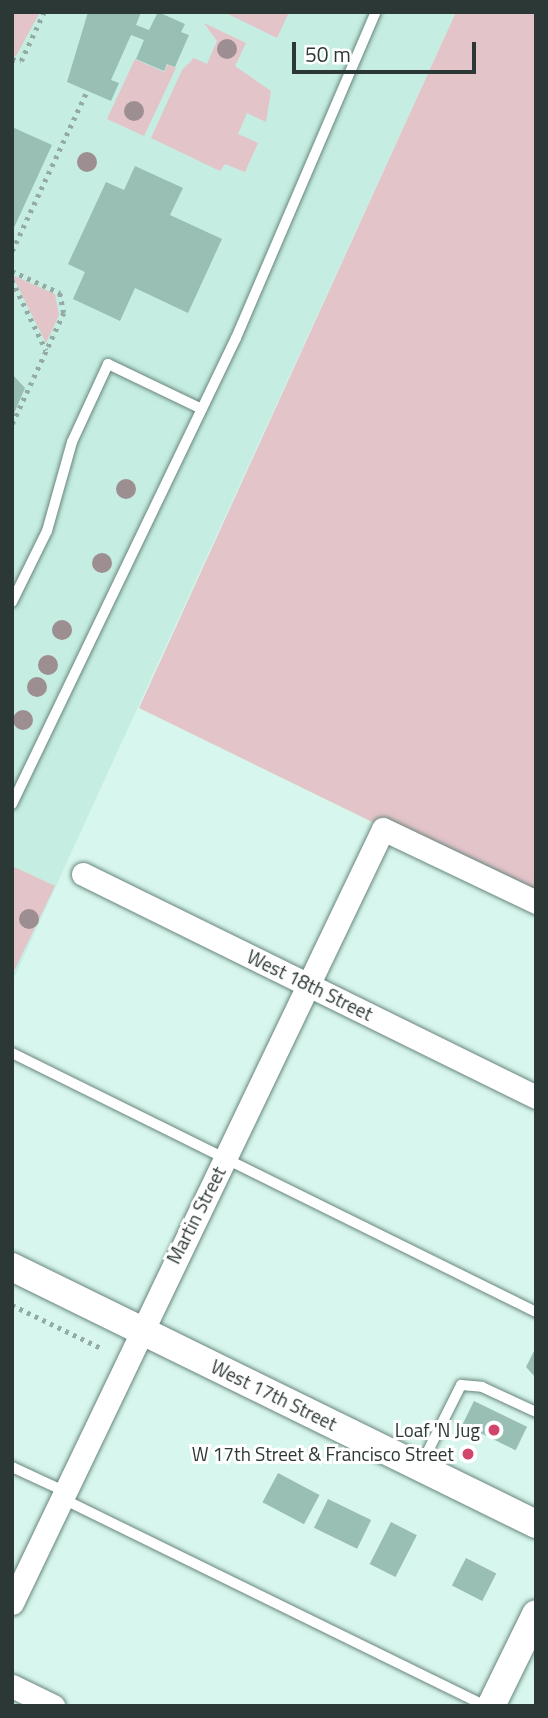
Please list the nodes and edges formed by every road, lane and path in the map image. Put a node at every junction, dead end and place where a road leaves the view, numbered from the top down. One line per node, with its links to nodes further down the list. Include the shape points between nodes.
1 (44, 12): 3 (path, via 21,61)
2 (376, 12): 9 (lane)
3 (12, 59)
4 (87, 91): 5 (path)
5 (12, 250)
6 (12, 271): 8 (path, via 61,293 64,313)
7 (12, 280): 8 (path)
8 (46, 351): 10 (path)
9 (202, 409): 11 (lane, via 108,364 72,442 47,531); 12 (lane)
10 (12, 425)
11 (12, 602)
12 (12, 804)
13 (83, 874): 15 (street, West 18th Street)
14 (536, 902): 15 (street, Martin Street, via 383,829)
15 (308, 985): 17 (street, West 18th Street); 18 (street, Martin Street)
16 (12, 1053): 18 (lane)
17 (536, 1097)
18 (224, 1158): 21 (lane); 22 (street, Martin Street)
19 (12, 1267): 22 (street, West 17th Street)
20 (12, 1305): 23 (path)
21 (536, 1312)
22 (139, 1328): 26 (street, West 17th Street); 27 (street, Martin Street)
23 (101, 1348)
24 (536, 1412): 26 (lane, via 482,1387 461,1385)
25 (12, 1467): 27 (lane)
26 (420, 1467): 28 (street, West 17th Street)
27 (62, 1495): 29 (street, Martin Street); 33 (lane)
28 (536, 1524)
29 (12, 1603)
30 (536, 1614): 34 (street)
31 (12, 1686): 32 (street)
32 (53, 1706)
33 (486, 1706)
34 (491, 1706)

